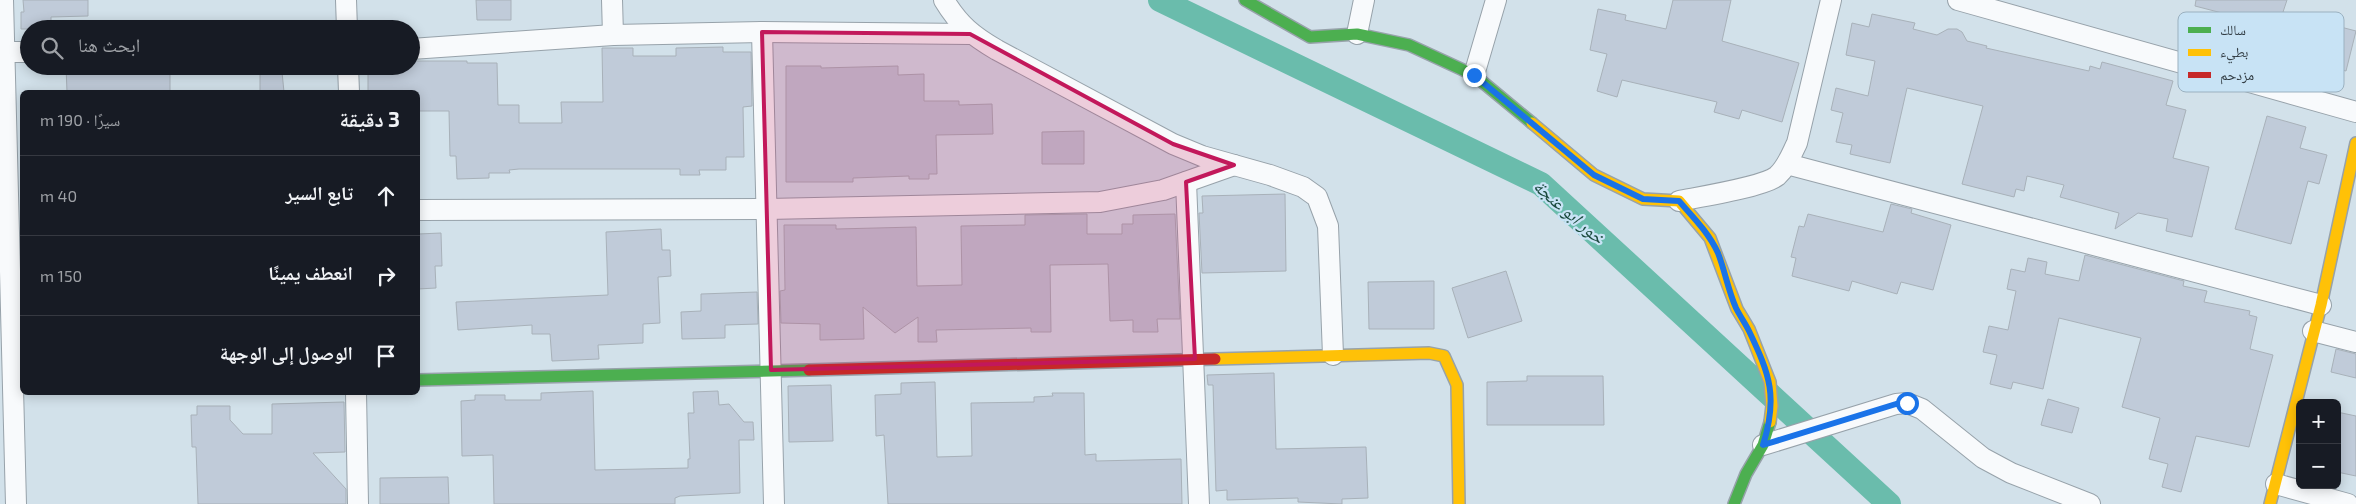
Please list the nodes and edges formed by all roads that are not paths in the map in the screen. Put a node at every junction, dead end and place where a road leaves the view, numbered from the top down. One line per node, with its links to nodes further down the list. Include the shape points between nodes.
1 (3, 0): 16 (street)
2 (346, 0): 10 (street)
3 (612, 0): 14 (street)
4 (944, 0): 12 (street)
5 (1245, 0): 13 (street, via 1310,37)
6 (1364, 0): 13 (street)
7 (1496, 0): 20 (street)
8 (1832, 0): 25 (street, via 1797,143)
9 (1958, 0): 18 (street)
10 (347, 20)
11 (762, 32): 12 (street); 14 (street); 30 (street)
12 (970, 34): 26 (street, via 1173,144)
13 (1357, 34): 20 (street, via 1409,45)
14 (612, 35): 15 (street)
15 (420, 48)
16 (3, 52): 17 (street); 32 (street)
17 (20, 52)
18 (2178, 62)
19 (348, 75): 21 (street)
20 (1474, 75): 29 (street, via 1594,175 1643,199)
21 (349, 90)
22 (2285, 92): 23 (street)
23 (2356, 112)
24 (2356, 144): 27 (street)
25 (1787, 164): 29 (street, via 1775,177 1739,189); 33 (street)
26 (1234, 165): 28 (street); 36 (street, via 1303,187 1320,204 1328,226)
27 (2353, 174): 33 (street)
28 (1186, 182): 30 (street, via 1163,190 1100,202); 37 (street)
29 (1679, 201): 42 (street, via 1710,238 1736,308 1749,329 1770,382 1772,406)
30 (766, 209): 31 (street); 38 (street)
31 (420, 210)
32 (10, 229): 40 (street)
33 (2321, 305): 34 (street)
34 (2313, 331): 35 (street); 43 (street)
35 (2356, 342)
36 (1333, 355): 37 (street); 48 (street, via 1429,353 1444,356 1457,385)
37 (1194, 359): 38 (street); 47 (street)
38 (771, 370): 39 (street); 46 (street)
39 (420, 380)
40 (12, 382): 44 (street)
41 (356, 395): 45 (street)
42 (1763, 445): 49 (street); 50 (street, via 1896,404 1914,404 1983,458 2011,473)
43 (2276, 484): 51 (street); 52 (street)
44 (16, 504)
45 (358, 504)
46 (774, 504)
47 (1199, 504)
48 (1459, 504)
49 (1734, 504)
50 (2090, 504)
51 (2270, 504)
52 (2348, 504)

